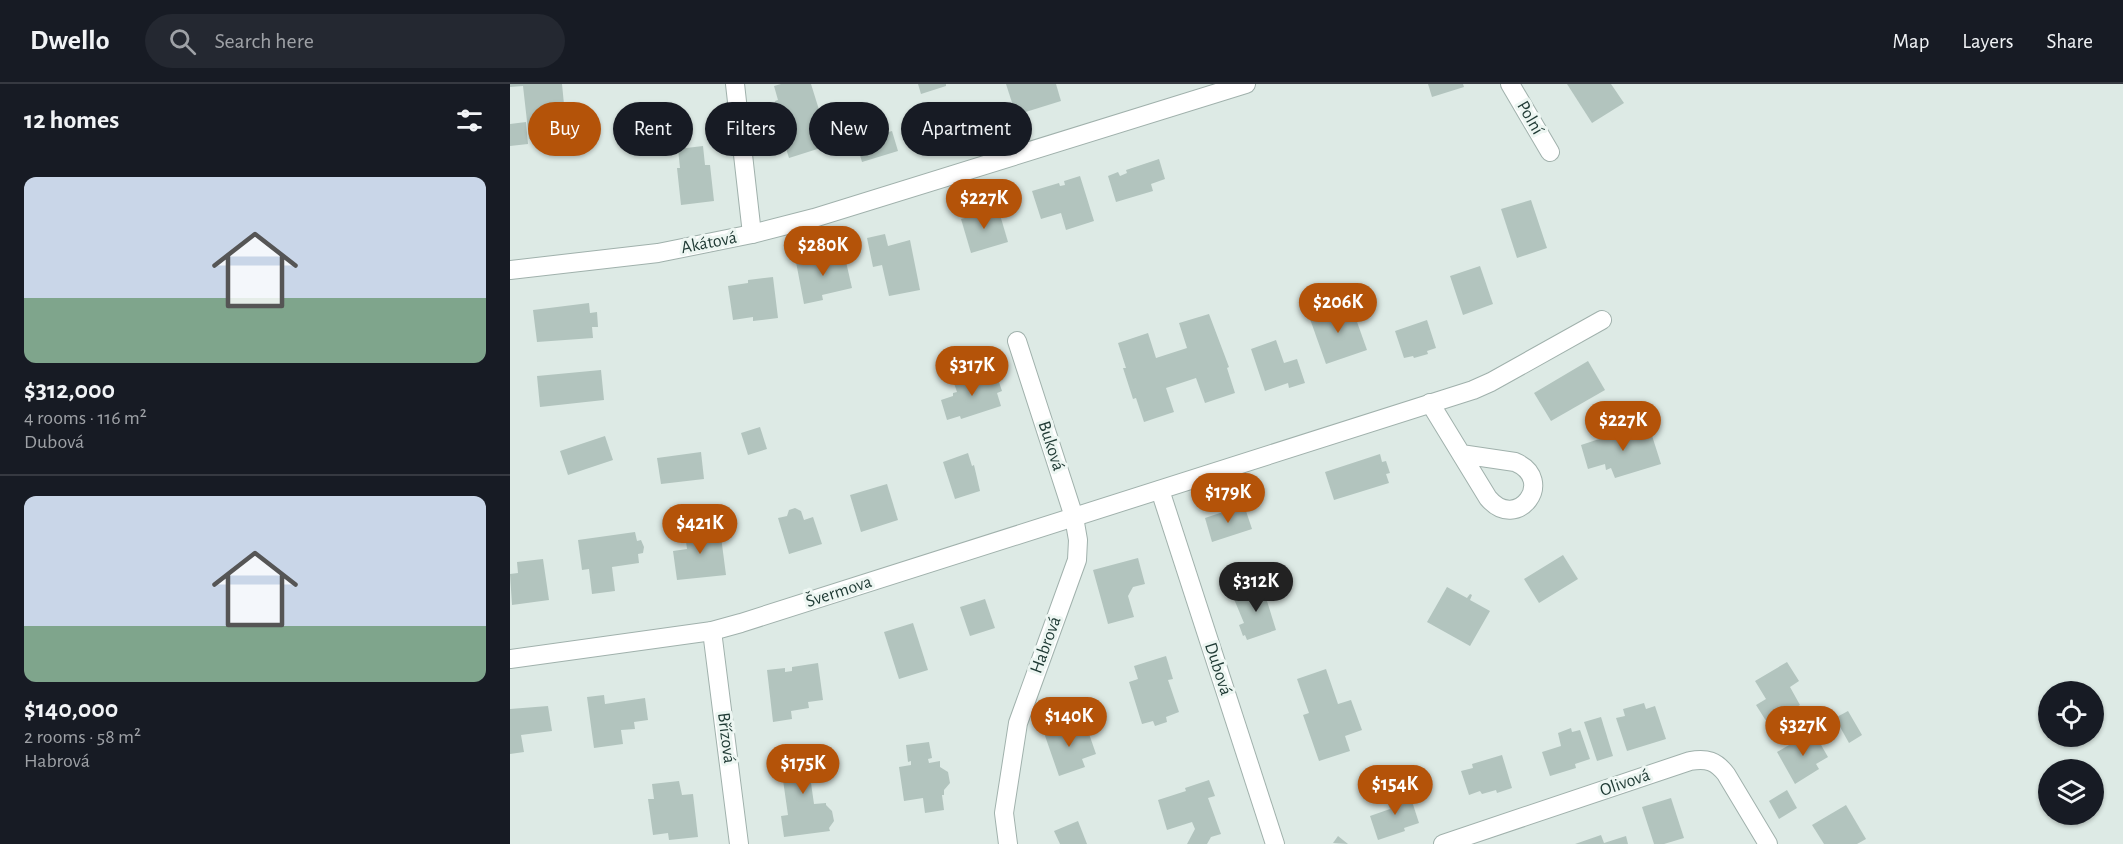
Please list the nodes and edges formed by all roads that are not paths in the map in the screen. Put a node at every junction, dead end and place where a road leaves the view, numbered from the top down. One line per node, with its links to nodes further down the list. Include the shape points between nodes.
1 (735, 84): 5 (street)
2 (1246, 84): 5 (street, Akátová)
3 (1510, 84): 4 (street, Polní)
4 (1550, 152)
5 (752, 234): 6 (street, Akátová, via 635,256)
6 (510, 270)
7 (1602, 320): 9 (street, via 1491,382)
8 (1017, 341): 12 (street, Buková)
9 (1431, 403): 10 (street); 11 (street)
10 (1461, 454)
11 (1160, 490): 12 (street, Švermova); 17 (street, Dubová)
12 (1074, 517): 13 (street, Švermova); 16 (street, Habrová, via 1077,560 1016,733 1004,813)
13 (712, 631): 14 (street, Švermova); 15 (street, Břízová)
14 (510, 659)
15 (740, 844)
16 (1008, 844)
17 (1275, 844)
18 (1443, 844): 19 (street, Olivová, via 1702,759 1720,766)
19 (1768, 844)

